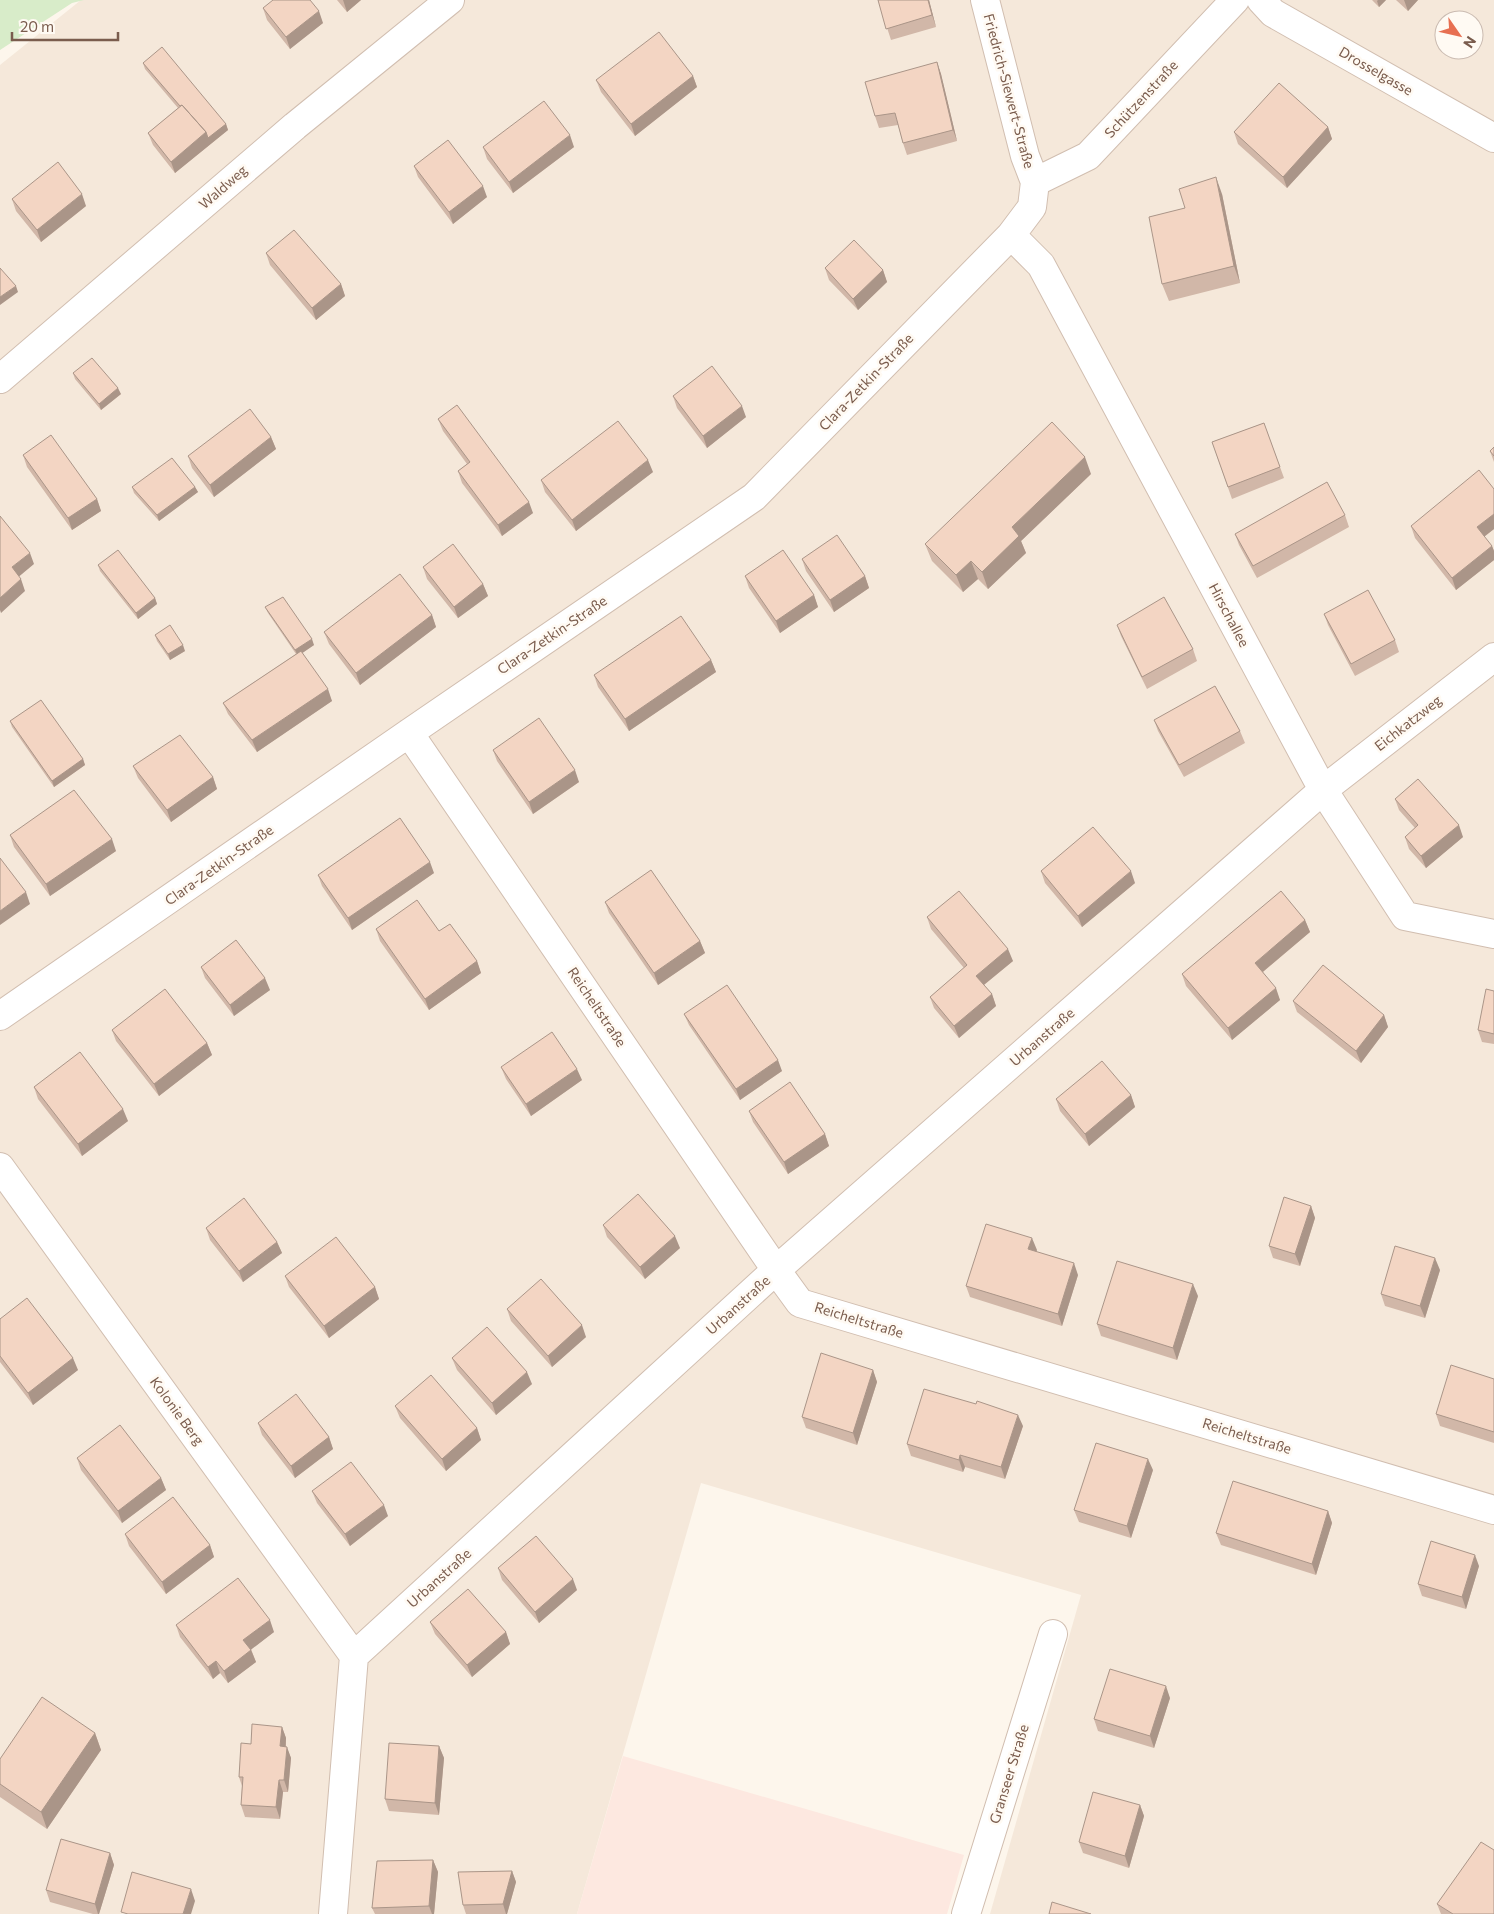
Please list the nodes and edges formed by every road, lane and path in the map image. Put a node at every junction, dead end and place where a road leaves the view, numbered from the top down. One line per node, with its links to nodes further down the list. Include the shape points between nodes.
1 (450, 0): 8 (street, Waldweg, via 295,126)
2 (984, 0): 6 (street, Friedrich-Siewert-Straße, via 1025,156)
3 (1235, 0): 6 (street, Schützenstraße, via 1088,156)
4 (1260, 0): 5 (street, Drosselgasse, via 1273,13)
5 (1494, 138)
6 (1035, 182): 7 (street, Clara-Zetkin-Straße, via 1032,207)
7 (1011, 234): 10 (street, Clara-Zetkin-Straße, via 754,497); 11 (street, Hirschallee, via 1041,265)
8 (0, 379)
9 (1494, 657): 11 (street, Eichkatzweg)
10 (409, 733): 13 (street, Clara-Zetkin-Straße); 15 (street, Reicheltstraße)
11 (1323, 790): 12 (street, Hirschallee, via 1405,916); 15 (street, Urbanstraße)
12 (1494, 934)
13 (0, 1016)
14 (0, 1166): 18 (street, Kolonie Berg)
15 (776, 1270): 16 (street, Reicheltstraße, via 800,1303); 18 (street, Urbanstraße)
16 (1494, 1510)
17 (1053, 1634): 20 (street, Granseer Straße)
18 (354, 1656): 19 (street)
19 (333, 1914)
20 (966, 1914)

